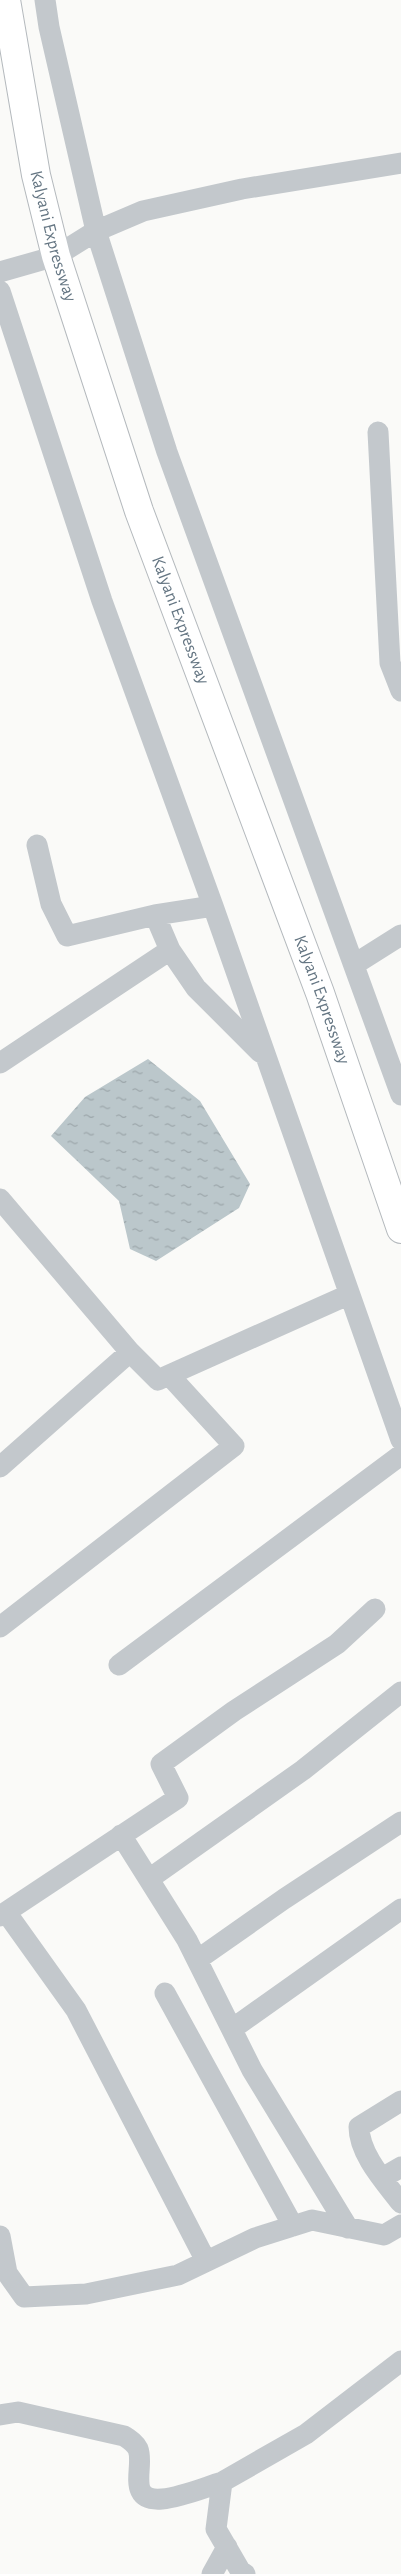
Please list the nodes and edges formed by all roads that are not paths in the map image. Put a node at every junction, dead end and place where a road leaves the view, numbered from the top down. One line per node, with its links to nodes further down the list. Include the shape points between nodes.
1 (6, 0): 5 (highway, Kalyani Expressway, via 36,175)
2 (45, 0): 4 (street)
3 (401, 163): 4 (street, via 242,189 143,211)
4 (96, 231): 5 (street); 15 (street, via 167,452)
5 (56, 256): 6 (street); 20 (highway, Kalyani Expressway, via 139,511 320,993)
6 (0, 272)
7 (0, 291): 11 (street, via 102,601)
8 (378, 432): 9 (street, via 390,663)
9 (401, 691)
10 (37, 845): 12 (street, via 51,904 67,936)
11 (213, 906): 12 (street); 16 (street)
12 (155, 915): 14 (street)
13 (401, 935): 15 (street)
14 (170, 950): 16 (street, via 196,988); 17 (street)
15 (355, 964): 18 (street)
16 (264, 1056): 21 (street)
17 (0, 1063)
18 (401, 1095)
19 (0, 1199): 22 (street)
20 (401, 1229)
21 (348, 1295): 23 (street); 24 (street)
22 (130, 1352): 23 (street, via 158,1380); 26 (street)
23 (169, 1375): 28 (street, via 234,1446)
24 (401, 1440)
25 (401, 1454): 29 (street)
26 (0, 1467)
27 (375, 1609): 32 (street, via 337,1644 234,1711 161,1764 178,1798)
28 (0, 1627)
29 (119, 1665)
30 (401, 1692): 33 (street, via 303,1770)
31 (401, 1822): 36 (street)
32 (121, 1835): 33 (street); 35 (street)
33 (149, 1880): 36 (street)
34 (401, 1909): 38 (street)
35 (3, 1914): 47 (street, via 76,2010)
36 (198, 1960): 38 (street)
37 (165, 1993): 44 (street)
38 (232, 2029): 45 (street, via 252,2070)
39 (401, 2101): 41 (street, via 359,2126 359,2139)
40 (401, 2167): 41 (street)
41 (382, 2178): 42 (street)
42 (401, 2204)
43 (401, 2225): 45 (street, via 384,2235)
44 (293, 2226): 45 (street, via 312,2220); 47 (street, via 255,2238)
45 (348, 2228)
46 (0, 2236): 48 (street)
47 (206, 2261): 48 (street, via 178,2275 86,2294 24,2297)
48 (3, 2274)
49 (401, 2361): 51 (street, via 306,2434)
50 (0, 2415): 51 (street, via 18,2412 124,2436 138,2448 139,2487 152,2499 163,2499)
51 (222, 2482): 52 (street, via 216,2529)
52 (227, 2547): 53 (street); 54 (street)
53 (212, 2574)
54 (245, 2574)

